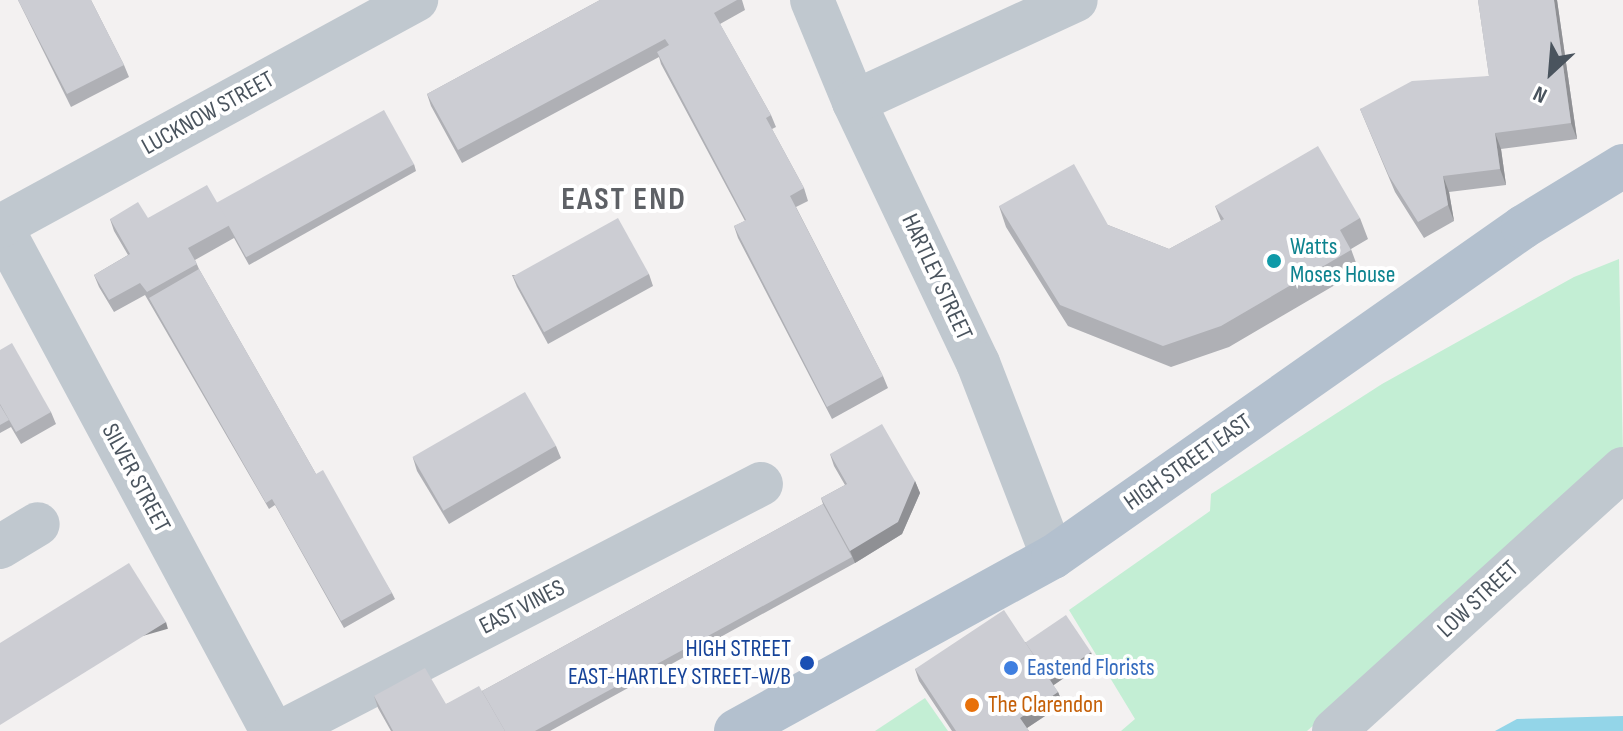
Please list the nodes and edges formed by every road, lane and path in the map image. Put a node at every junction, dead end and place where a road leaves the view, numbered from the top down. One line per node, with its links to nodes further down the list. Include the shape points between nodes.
1 (416, 0): 6 (street, LUCKNOW STREET)
2 (812, 0): 4 (street, HARTLEY STREET)
3 (1076, 0): 4 (street)
4 (854, 102): 11 (street, HARTLEY STREET, via 978,363)
5 (1623, 166): 11 (main road, HIGH STREET EAST, via 1523,227)
6 (0, 226): 12 (street, SILVER STREET)
7 (1623, 469): 15 (street, LOW STREET)
8 (761, 484): 13 (street, EAST VINES)
9 (38, 524): 10 (street)
10 (0, 547)
11 (1053, 557): 14 (main road, HIGH STREET EAST)
12 (272, 731)
13 (283, 731)
14 (736, 731)
15 (1334, 731)

